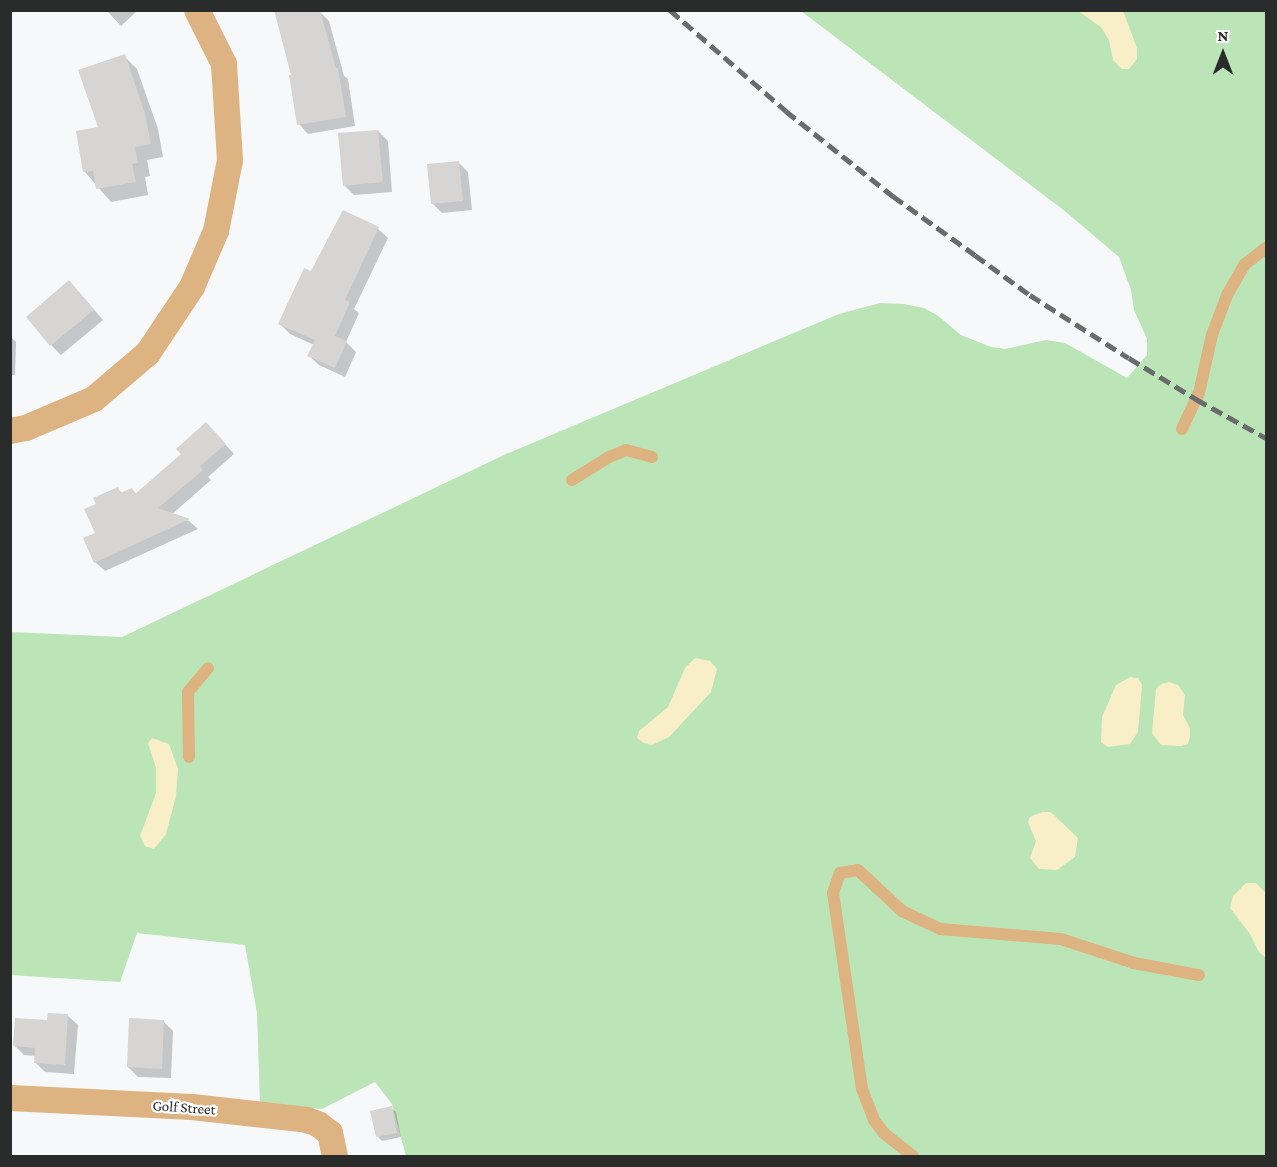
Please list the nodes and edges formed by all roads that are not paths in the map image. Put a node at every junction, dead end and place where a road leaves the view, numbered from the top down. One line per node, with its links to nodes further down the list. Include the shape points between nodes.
1 (197, 10): 4 (street, via 224,64 230,160 216,231 192,287 148,353 94,399)
2 (1266, 248): 3 (lane, via 1244,265 1229,290 1212,335 1199,393)
3 (1182, 429)
4 (10, 431)
5 (652, 457): 6 (lane, via 634,450 614,455)
6 (572, 480)
7 (208, 668): 8 (lane, via 188,693)
8 (189, 758)
9 (1199, 975): 12 (lane, via 1134,963 1061,939 940,929 909,916 858,870 844,870 836,877 834,902 862,1089 874,1120)
10 (10, 1098): 11 (street, Golf Street, via 192,1107 307,1120 330,1133)
11 (334, 1156)
12 (913, 1156)

